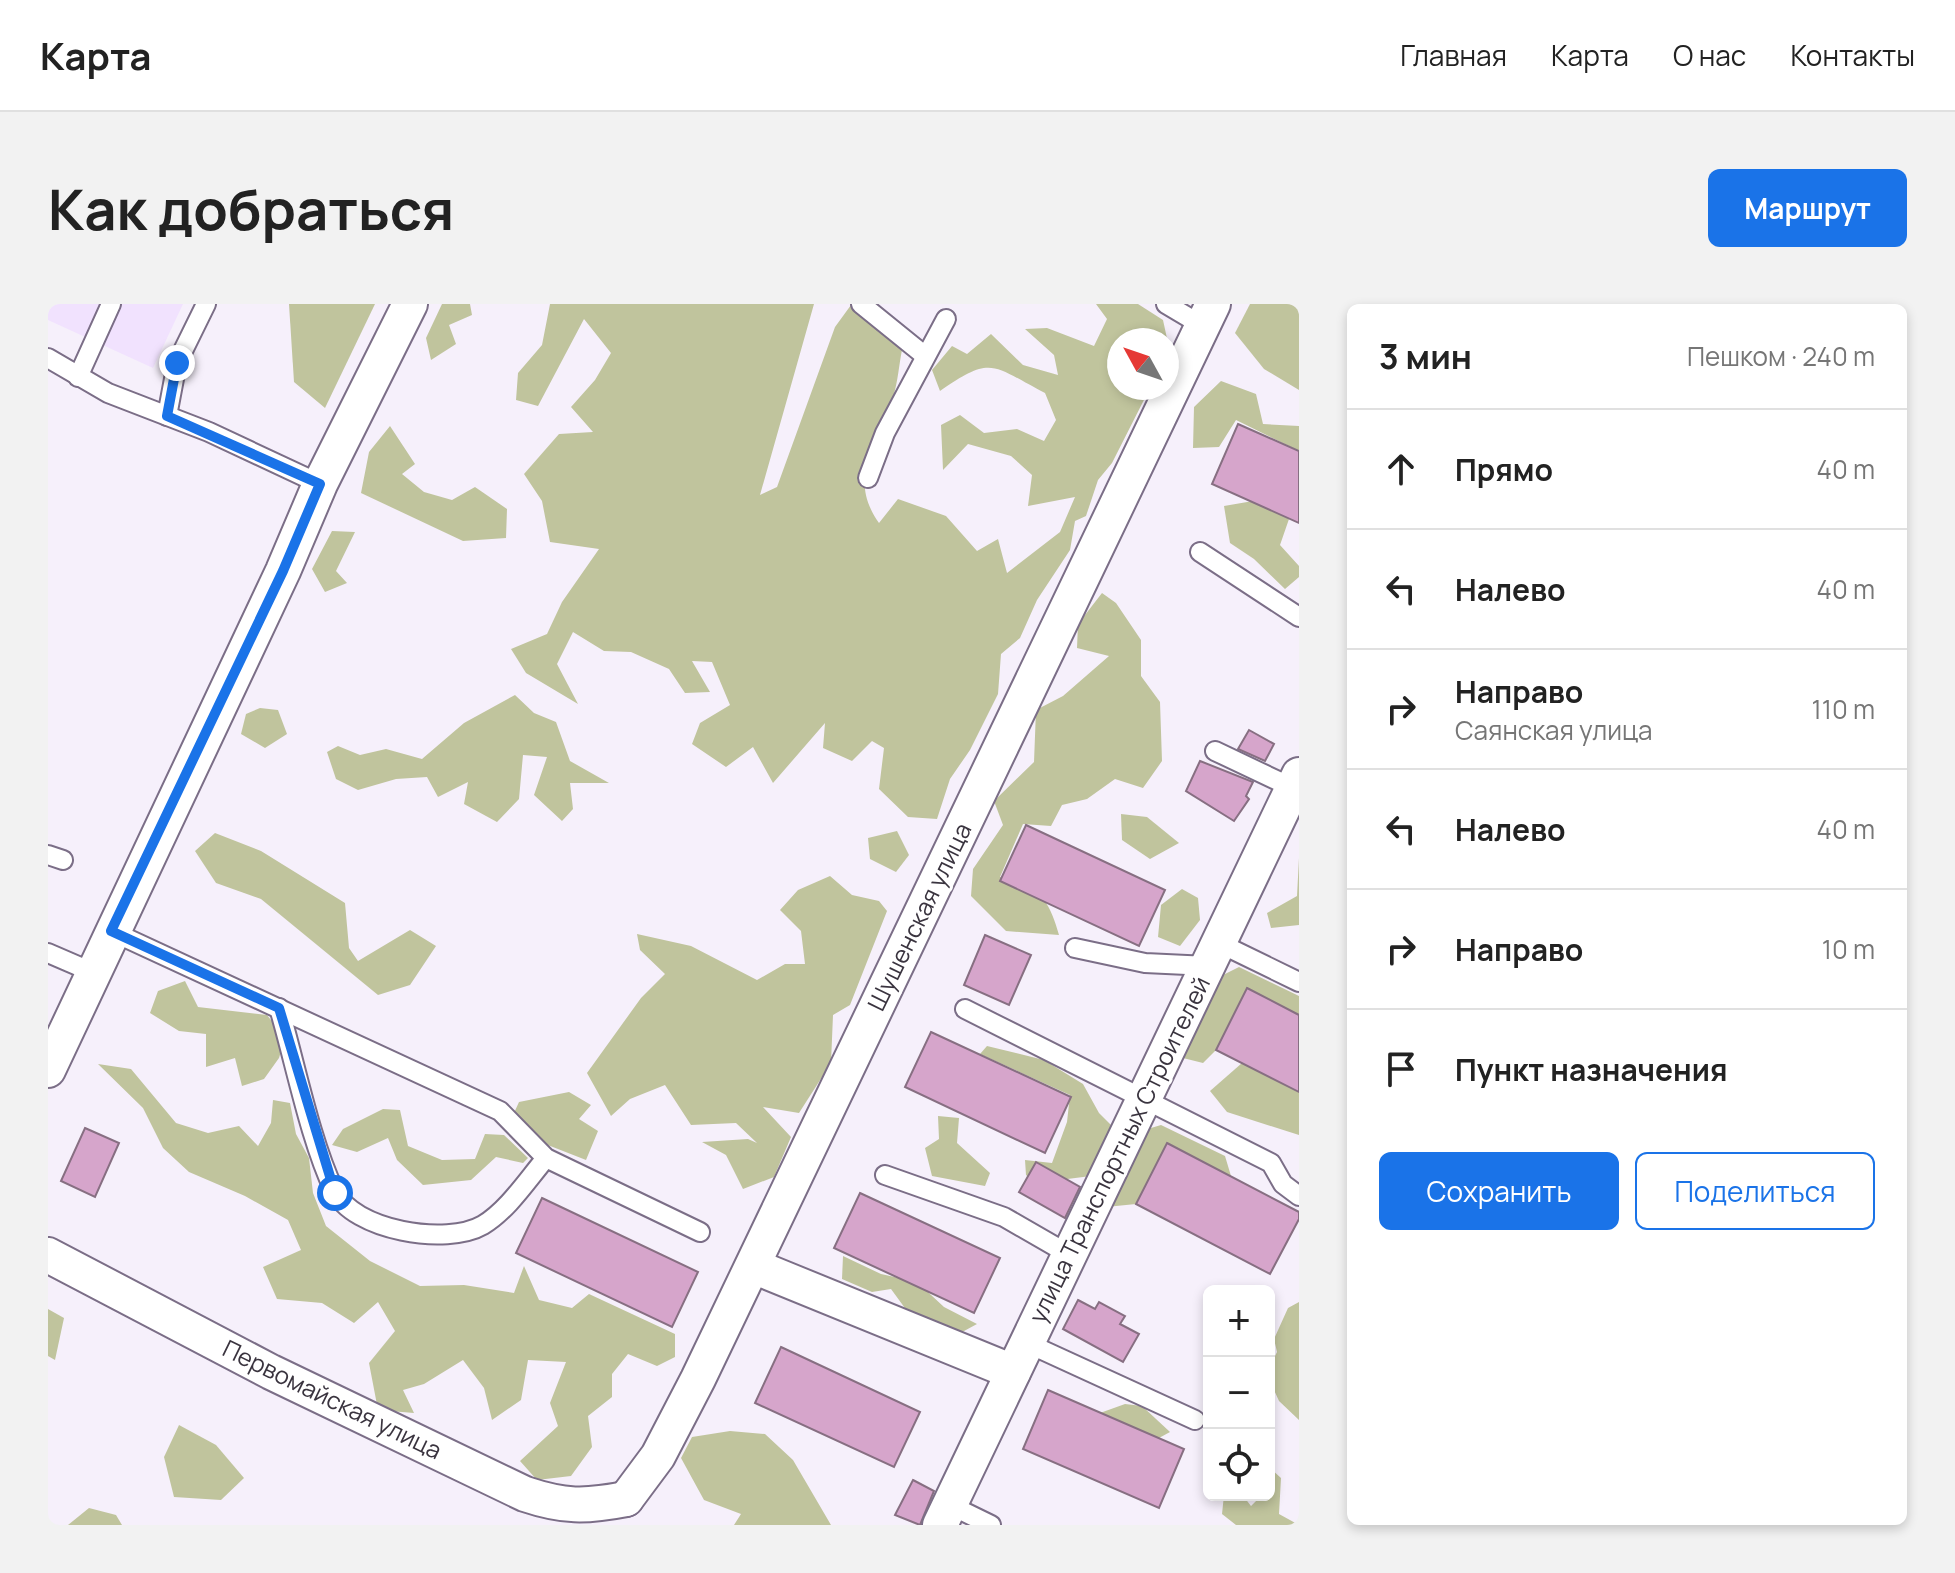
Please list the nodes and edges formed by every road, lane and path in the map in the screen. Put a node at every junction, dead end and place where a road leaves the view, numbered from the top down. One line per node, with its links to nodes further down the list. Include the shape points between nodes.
1 (111, 304): 10 (lane)
2 (206, 304): 11 (lane, via 177,363)
3 (410, 304): 13 (street)
4 (861, 304): 8 (lane)
5 (1166, 304): 6 (lane)
6 (1208, 315): 34 (street, Шушенская улица)
7 (946, 319): 8 (lane)
8 (924, 355): 12 (lane)
9 (48, 358): 10 (lane)
10 (78, 377): 11 (lane)
11 (167, 416): 13 (lane)
12 (868, 478)
13 (320, 484): 18 (street)
14 (1200, 552): 15 (lane)
15 (1299, 617)
16 (1215, 751): 17 (lane)
17 (1296, 782): 21 (street, улица Транспортных Строителей)
18 (111, 931): 22 (street); 24 (lane)
19 (1075, 948): 21 (lane, via 1145,963)
20 (48, 953): 22 (lane)
21 (1213, 954): 23 (lane); 27 (street, улица Транспортных Строителей)
22 (92, 972): 26 (street)
23 (1299, 982)
24 (279, 1008): 28 (lane, via 500,1111); 28 (lane, via 335,1193 372,1223 418,1234 461,1234 485,1224)
25 (965, 1009): 27 (lane)
26 (48, 1070)
27 (1144, 1099): 30 (lane, via 1271,1163 1283,1184); 33 (street, улица Транспортных Строителей)
28 (546, 1158): 31 (lane)
29 (885, 1175): 33 (lane, via 1004,1217)
30 (1299, 1196)
31 (700, 1232)
32 (48, 1255): 37 (street, Первомайская улица, via 271,1372 525,1494 560,1506)
33 (1070, 1255): 35 (street, улица Транспортных Строителей)
34 (753, 1266): 35 (street); 37 (street, Шушенская улица)
35 (1020, 1357): 36 (lane); 38 (street, улица Транспортных Строителей)
36 (1195, 1420)
37 (629, 1512)
38 (945, 1515): 39 (lane)
39 (991, 1525)

